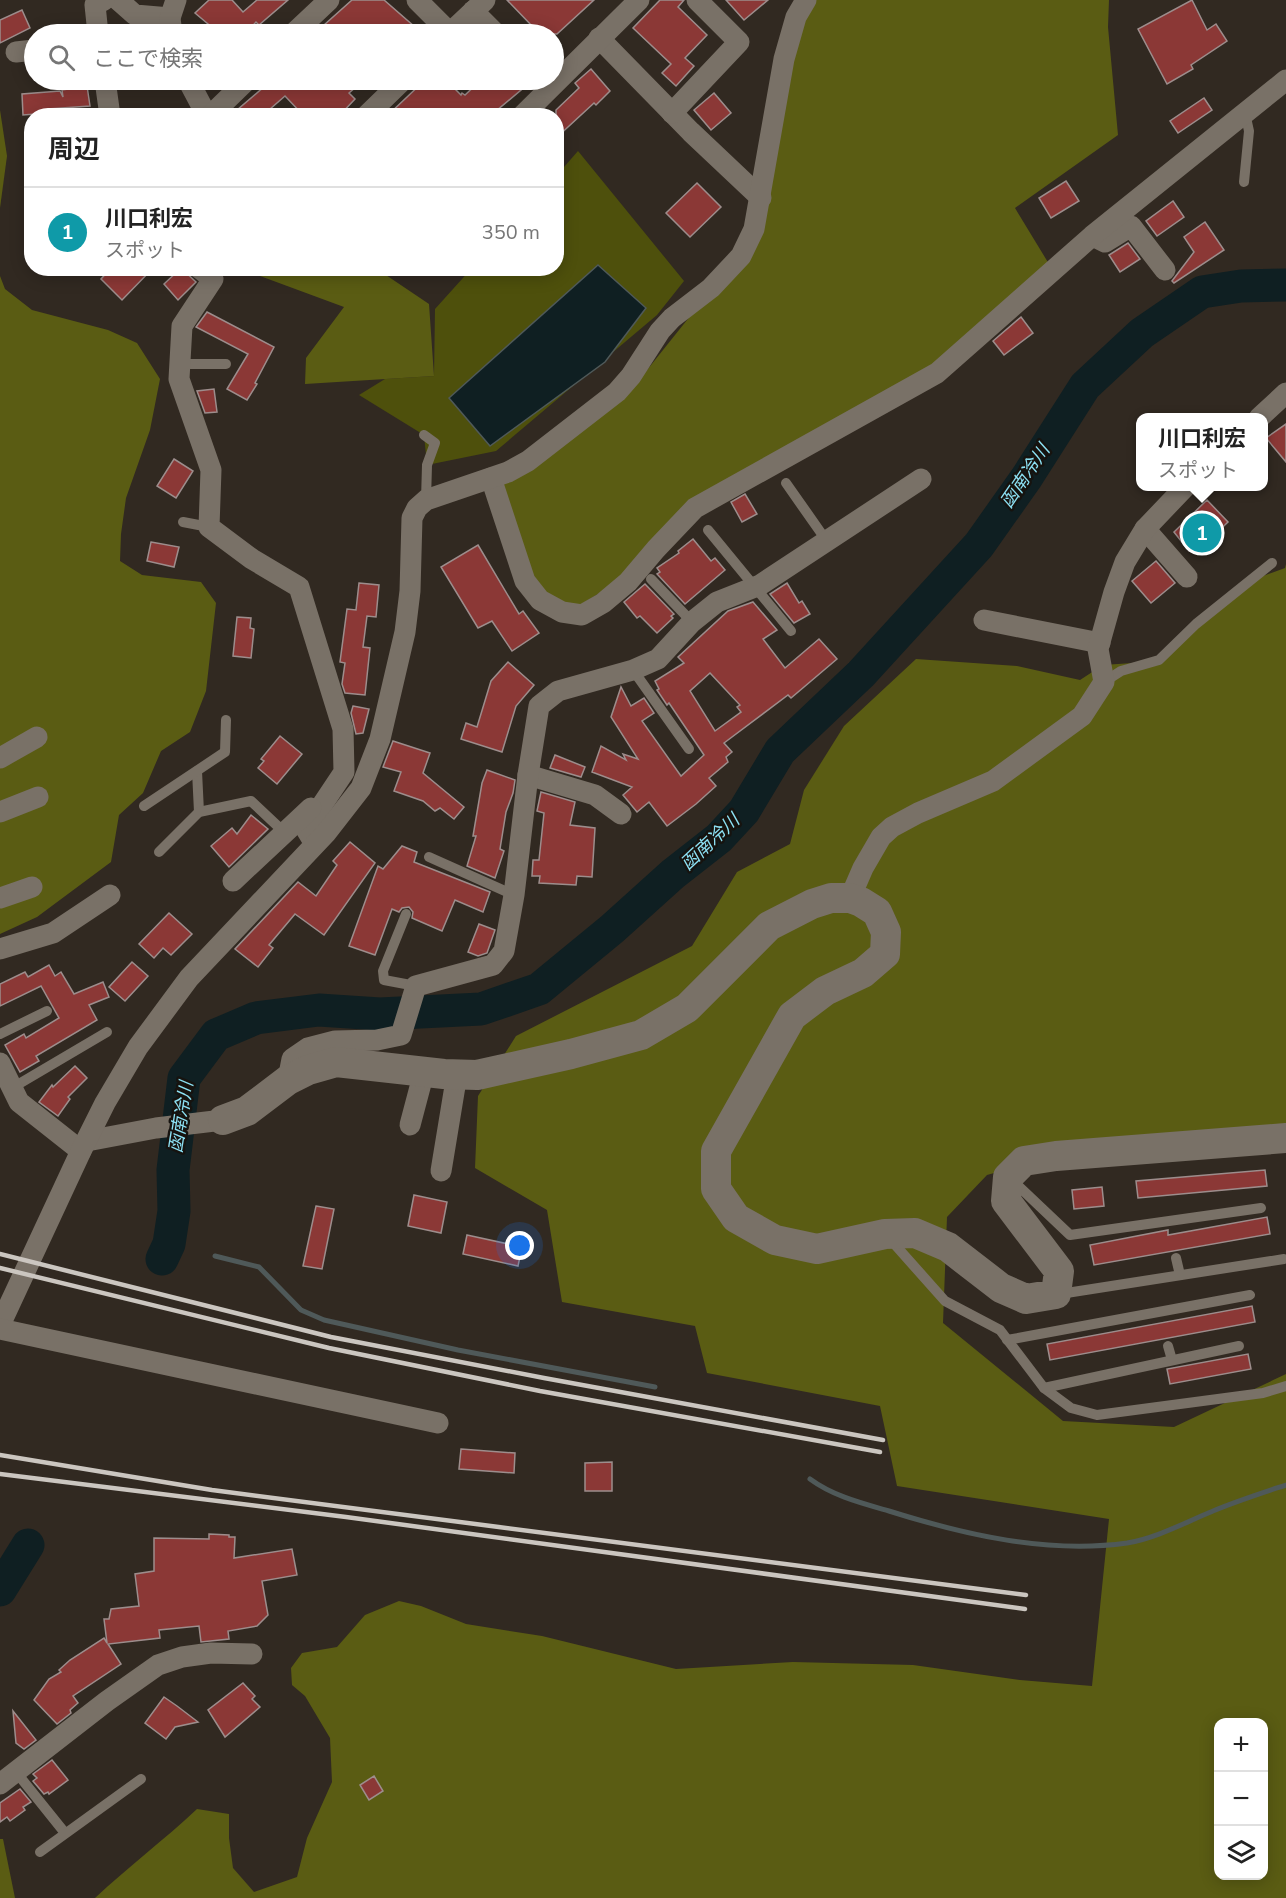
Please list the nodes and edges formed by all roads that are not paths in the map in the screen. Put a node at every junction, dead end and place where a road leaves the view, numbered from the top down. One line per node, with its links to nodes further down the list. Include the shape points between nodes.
1 (104, 0): 10 (street, via 95,5)
2 (118, 0): 9 (street, via 135,15)
3 (329, 0): 11 (street)
4 (417, 0): 12 (street)
5 (639, 0): 15 (street)
6 (697, 0): 28 (street, via 739,42)
7 (806, 0): 31 (street, via 796,17 784,59)
8 (479, 5): 13 (street); 14 (street)
9 (172, 18)
10 (97, 24)
11 (304, 24)
12 (440, 24)
13 (460, 24)
14 (490, 24)
15 (599, 38): 16 (street); 28 (street)
16 (564, 67)
17 (1286, 80): 29 (street)
18 (106, 90): 23 (street)
19 (194, 90): 24 (street)
20 (236, 90): 25 (street)
21 (393, 90): 26 (street)
22 (540, 90): 27 (street)
23 (109, 108)
24 (204, 108)
25 (217, 108)
26 (374, 108)
27 (528, 108)
28 (672, 113): 31 (street)
29 (1245, 113): 30 (lane, via 1249,131); 32 (street)
30 (1244, 182)
31 (760, 198): 40 (street, via 754,229 741,256 711,288 660,331 632,376 617,392 528,461)
32 (1092, 236): 33 (street, via 1105,242 1131,226); 40 (street, via 937,373 695,508 628,582 582,615 562,612 540,600 525,581)
33 (1165, 270)
34 (209, 276): 35 (street, via 213,279 182,326)
35 (180, 364): 36 (lane); 46 (street, via 179,379 211,470)
36 (226, 364)
37 (1286, 393): 38 (street)
38 (1264, 413)
39 (424, 435): 44 (lane, via 435,443 427,465)
40 (491, 478): 44 (street)
41 (921, 479): 49 (street)
42 (786, 483): 49 (lane)
43 (1181, 491): 47 (street)
44 (426, 500): 73 (street, via 412,518 405,632 380,739 361,788)
45 (183, 522): 46 (lane)
46 (209, 527): 66 (street, via 299,587 343,729 344,772)
47 (1145, 529): 51 (street); 57 (street, via 1125,562)
48 (708, 530): 53 (lane)
49 (826, 540): 53 (street)
50 (1272, 563): 59 (lane, via 1196,624 1159,660 1121,671)
51 (1187, 577)
52 (651, 579): 55 (lane)
53 (754, 587): 55 (street, via 717,602); 56 (lane)
54 (984, 620): 57 (street)
55 (692, 622): 58 (street, via 658,659)
56 (791, 631)
57 (1100, 643): 59 (street)
58 (633, 670): 62 (lane); 65 (street, via 558,691 539,706)
59 (1104, 682): 81 (street, via 1082,716 993,781 892,827 881,837)
60 (226, 720): 64 (lane, via 225,752)
61 (38, 737): 63 (street)
62 (689, 749)
63 (0, 758)
64 (197, 771): 68 (lane); 70 (lane)
65 (528, 775): 71 (street, via 595,795); 79 (street)
66 (336, 785): 72 (street); 73 (street, via 306,830)
67 (38, 797): 69 (street)
68 (144, 806)
69 (0, 812)
70 (199, 812): 72 (lane, via 251,801); 74 (lane)
71 (621, 814)
72 (285, 832): 76 (street)
73 (315, 844): 96 (street, via 189,978 138,1047)
74 (159, 852)
75 (429, 857): 79 (lane)
76 (233, 880)
77 (32, 887): 80 (street)
78 (110, 895): 83 (street, via 52,933)
79 (514, 895): 84 (street, via 504,951 493,965)
80 (0, 898)
81 (850, 898): 90 (street, via 812,904 769,926 687,1008 641,1035 507,1069); 100 (street, via 877,912 886,932 885,954 863,973 825,991 792,1016 716,1151 716,1189 736,1218 775,1240 817,1249)
82 (406, 914): 84 (lane, via 383,971 384,980)
83 (0, 949)
84 (416, 986): 91 (street, via 400,1035 335,1041 308,1048 292,1059)
85 (47, 1011): 87 (lane)
86 (107, 1032): 92 (lane)
87 (0, 1034)
88 (0, 1063): 92 (street)
89 (424, 1072): 90 (street); 91 (street, via 336,1062); 94 (street)
90 (457, 1074): 97 (street)
91 (288, 1080): 93 (street, via 247,1112)
92 (6, 1084): 96 (street, via 19,1102)
93 (223, 1120): 96 (street, via 156,1128)
94 (411, 1125)
95 (1286, 1138): 98 (street, via 1056,1156 1024,1161)
96 (84, 1146): 106 (street)
97 (441, 1171)
98 (1008, 1177): 99 (lane, via 1070,1235); 104 (street, via 1006,1201 1059,1271)
99 (1261, 1208)
100 (885, 1234): 104 (street, via 915,1233 948,1247 1001,1288 1026,1299); 107 (lane, via 945,1301 1000,1330)
101 (1176, 1258): 103 (lane)
102 (1284, 1258): 103 (lane)
103 (1180, 1275): 104 (lane)
104 (1056, 1294)
105 (1250, 1295): 107 (lane)
106 (0, 1327): 113 (street)
107 (1007, 1340): 112 (lane)
108 (1168, 1346): 110 (lane)
109 (1239, 1346): 110 (lane)
110 (1172, 1360): 112 (lane)
111 (1286, 1386): 112 (lane, via 1098,1415 1071,1408)
112 (1044, 1388)
113 (438, 1423)
114 (252, 1654): 115 (street, via 210,1653 158,1665)
115 (8, 1778): 117 (lane)
116 (141, 1779): 117 (lane)
117 (64, 1833): 118 (lane)
118 (40, 1852)

